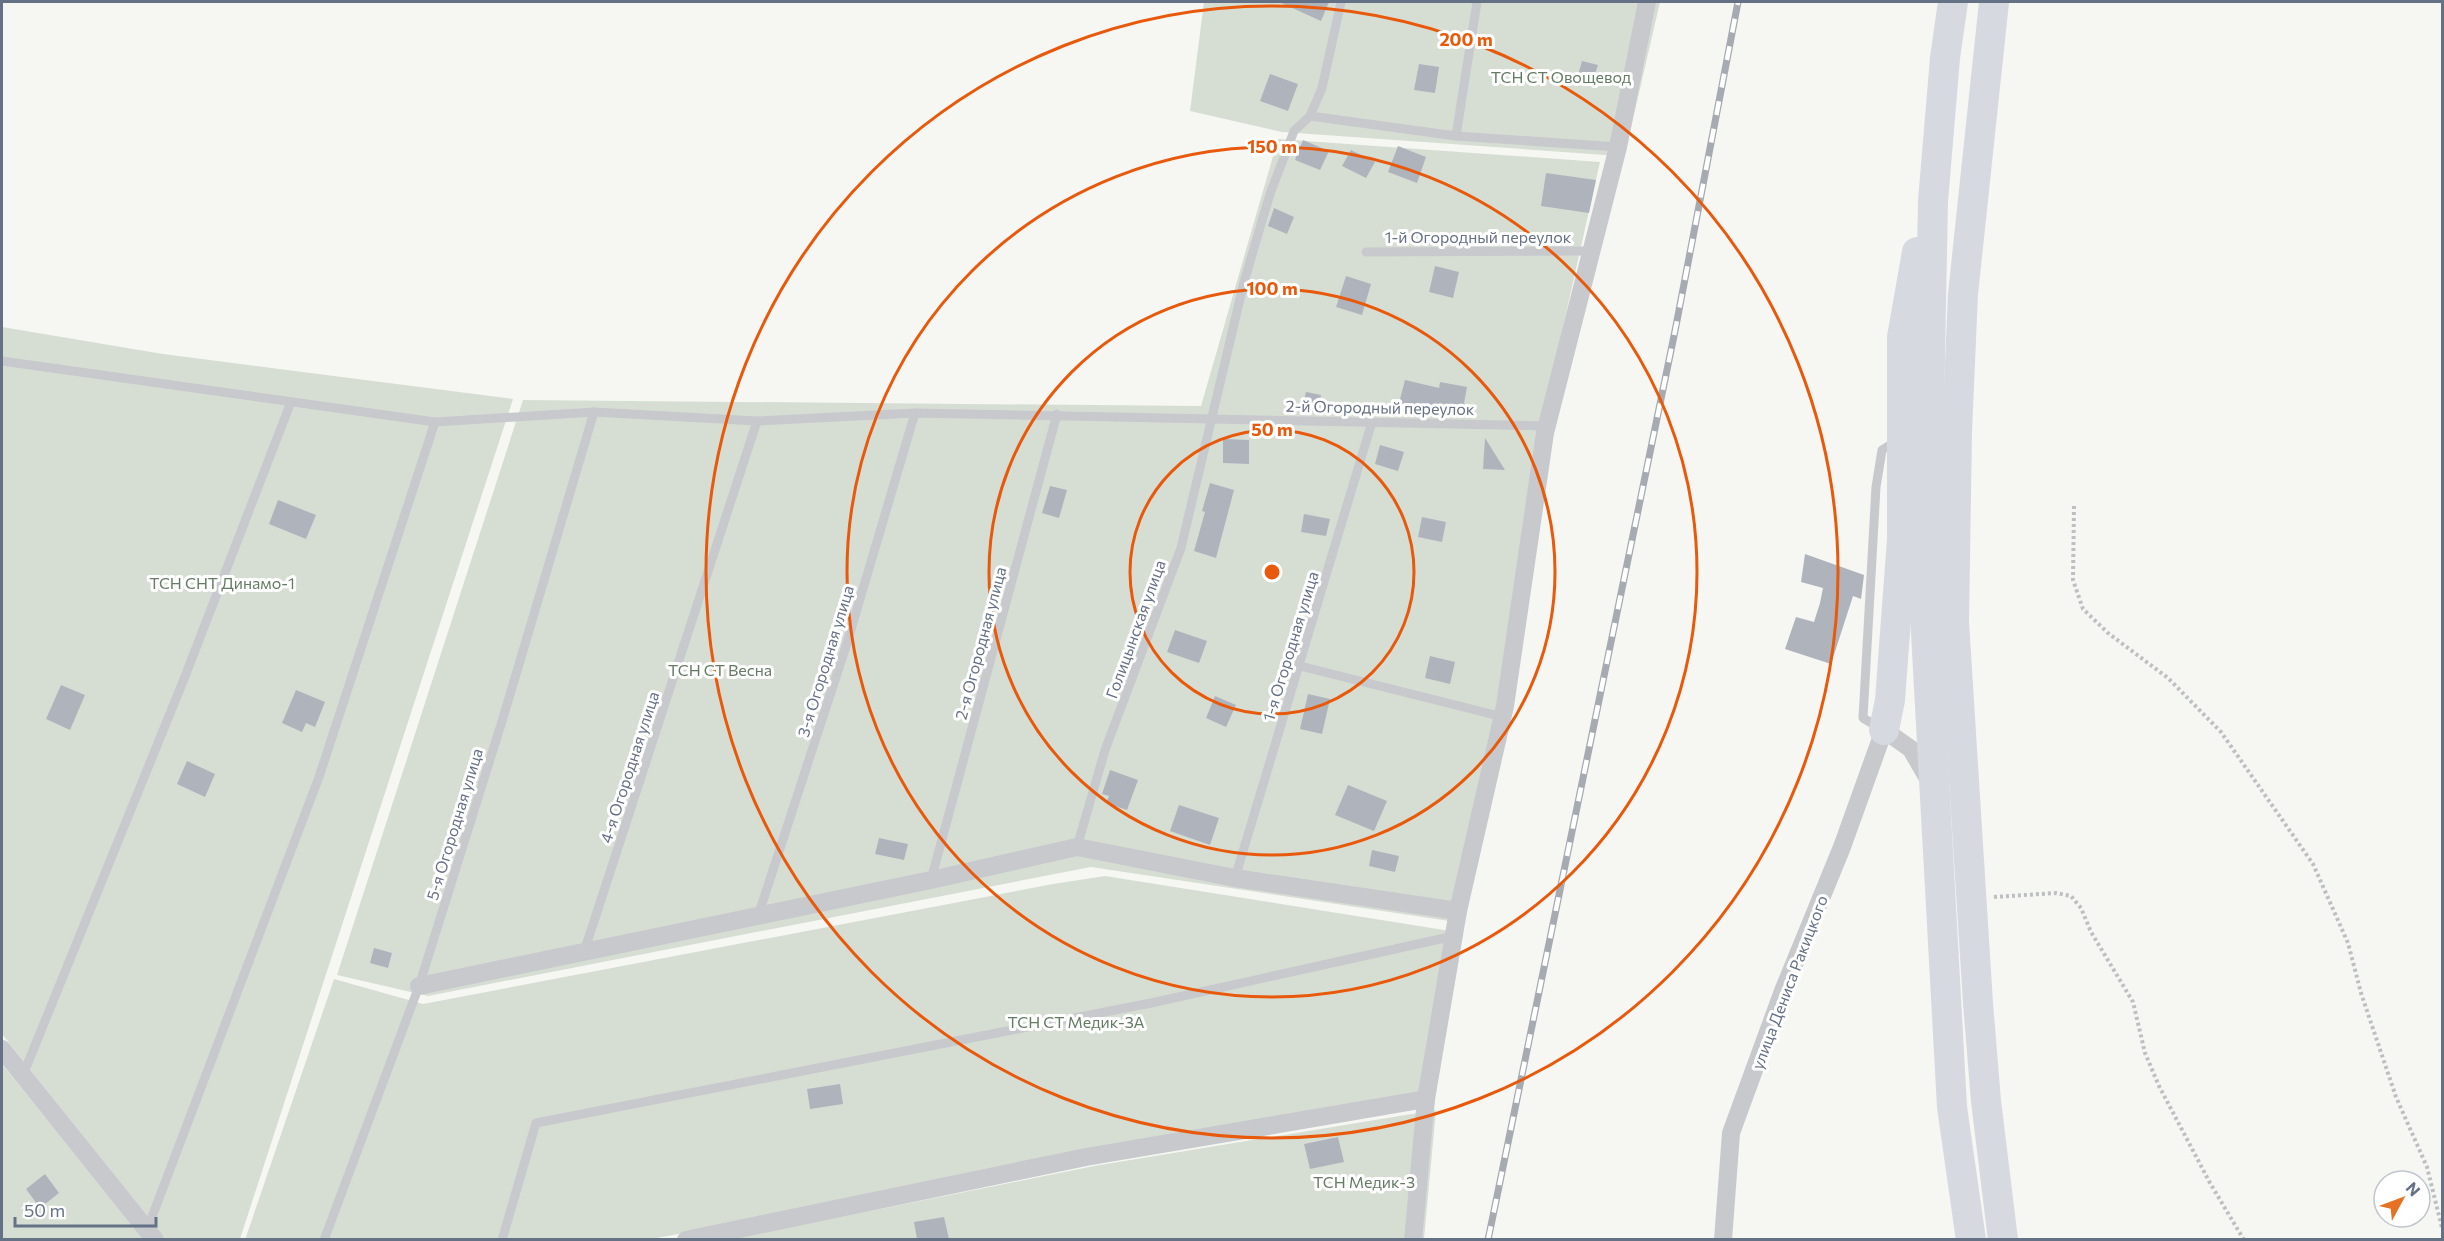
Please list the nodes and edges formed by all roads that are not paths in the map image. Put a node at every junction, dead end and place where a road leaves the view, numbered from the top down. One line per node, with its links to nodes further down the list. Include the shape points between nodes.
1 (1341, 2): 6 (lane, via 1323,88)
2 (1477, 2): 7 (lane)
3 (1647, 2): 8 (street)
4 (1953, 2): 9 (main road)
5 (1994, 2): 44 (main road, via 1963,294 1954,622 1986,1101)
6 (1310, 116): 7 (lane); 17 (lane, Голицынская улица, via 1294,131 1270,194 1244,282)
7 (1456, 136): 8 (lane)
8 (1618, 147): 10 (street)
9 (1933, 201): 24 (main road, via 1921,230 1902,337 1902,539 1890,700); 25 (main road, via 1925,615)
10 (1591, 251): 11 (lane, 1-й Огородный переулок); 21 (street)
11 (1366, 252)
12 (2, 361): 13 (lane, 2-й Огородный переулок)
13 (291, 402): 19 (lane, 2-й Огородный переулок); 35 (lane, via 184,679)
14 (594, 412): 18 (lane, 2-й Огородный переулок); 19 (lane, 2-й Огородный переулок); 33 (lane, 5-я Огородная улица)
15 (915, 413): 16 (lane, 2-й Огородный переулок); 18 (lane, 2-й Огородный переулок); 30 (lane, 3-я Огородная улица, via 847,643)
16 (1057, 414): 17 (lane, 2-й Огородный переулок); 28 (lane, 2-я Огородная улица)
17 (1213, 418): 20 (lane, 2-й Огородный переулок); 26 (lane, Голицынская улица, via 1181,548 1105,750)
18 (757, 421): 32 (lane, 4-я Огородная улица)
19 (435, 422): 37 (lane, via 319,777)
20 (1372, 422): 21 (lane, 2-й Огородный переулок); 22 (lane, 1-я Огородная улица)
21 (1547, 426): 23 (street)
22 (1300, 666): 23 (lane); 27 (lane, 1-я Огородная улица)
23 (1503, 717): 29 (street)
24 (1884, 730): 25 (street, via 1911,749); 42 (street, улица Дениса Ракицкого, via 1731,1133)
25 (1933, 786): 43 (main road, via 1952,1107)
26 (1077, 847): 27 (street); 28 (street)
27 (1235, 878): 29 (street)
28 (931, 880): 30 (street)
29 (1458, 911): 31 (street)
30 (758, 916): 32 (street)
31 (1454, 936): 36 (street); 39 (lane, via 1151,1003 536,1123)
32 (584, 952): 33 (street)
33 (419, 986): 38 (lane, 5-я Огородная улица)
34 (2, 1048): 35 (street)
35 (23, 1075): 37 (street)
36 (1426, 1100): 40 (street, via 1086,1157); 41 (street)
37 (151, 1235)
38 (324, 1239)
39 (502, 1239)
40 (686, 1239)
41 (1413, 1239)
42 (1723, 1239)
43 (1971, 1239)
44 (2003, 1239)

